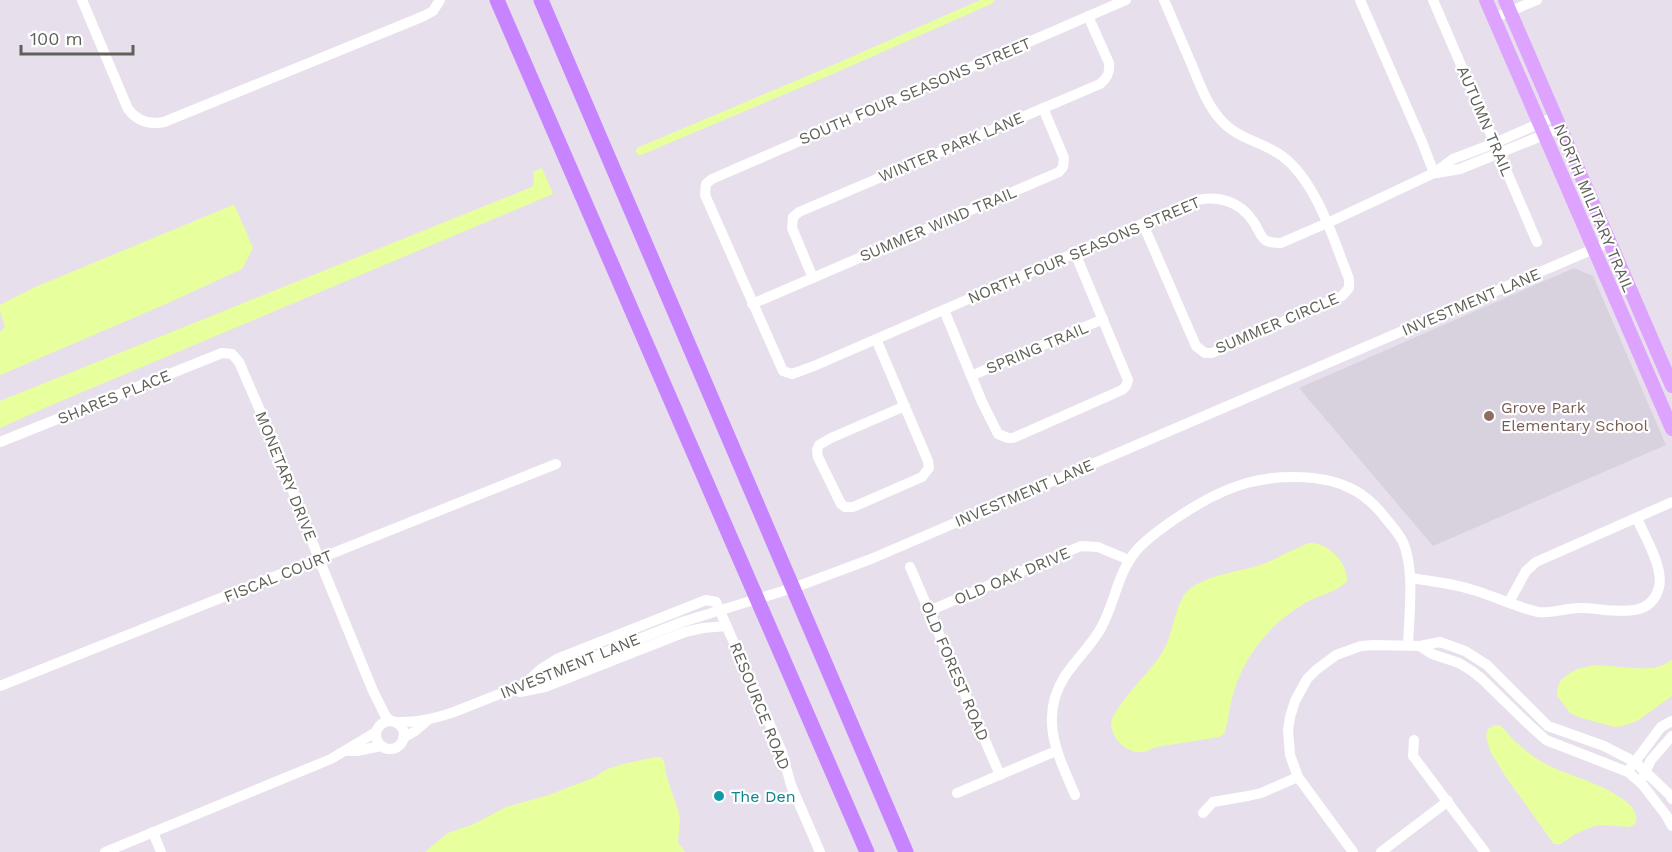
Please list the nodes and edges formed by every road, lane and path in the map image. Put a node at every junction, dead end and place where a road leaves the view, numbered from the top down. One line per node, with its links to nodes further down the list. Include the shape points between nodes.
1 (82, 0): 2 (street, via 131,114 153,123 164,122 429,14)
2 (441, 0)
3 (497, 0): 78 (highway)
4 (541, 0): 79 (highway)
5 (1126, 0): 12 (street, SOUTH FOUR SEASONS STREET)
6 (1164, 0): 19 (street, via 1202,90 1218,116 1234,132 1272,150 1294,166)
7 (1360, 0): 18 (street)
8 (1432, 0): 17 (street, AUTUMN TRAIL)
9 (1486, 0): 13 (main road, NORTH MILITARY TRAIL)
10 (1537, 0): 11 (street)
11 (1507, 6): 13 (street); 15 (main road, NORTH MILITARY TRAIL)
12 (1088, 16): 14 (street, WINTER PARK LANE, via 1109,63 1108,76 1100,84); 26 (street, SOUTH FOUR SEASONS STREET, via 706,184 705,195)
13 (1494, 18): 16 (main road, NORTH MILITARY TRAIL)
14 (1043, 108): 25 (street, SUMMER WIND TRAIL, via 1064,158 1059,172); 25 (street, WINTER PARK LANE, via 799,212 793,217 792,228)
15 (1558, 122): 16 (street, NORTH FOUR SEASONS STREET); 22 (main road, NORTH MILITARY TRAIL)
16 (1542, 128): 17 (street, NORTH FOUR SEASONS STREET); 23 (main road, NORTH MILITARY TRAIL)
17 (1497, 148): 18 (street, NORTH FOUR SEASONS STREET, via 1453,159); 21 (street, AUTUMN TRAIL)
18 (1434, 173): 19 (street, NORTH FOUR SEASONS STREET)
19 (1327, 223): 20 (street, NORTH FOUR SEASONS STREET, via 1281,243 1272,243 1258,234 1252,219 1233,202 1215,198 1197,200); 20 (street, SUMMER CIRCLE, via 1349,279 1347,293 1212,353 1196,346)
20 (1143, 224): 24 (street, NORTH FOUR SEASONS STREET)
21 (1537, 242)
22 (1610, 242): 23 (street, INVESTMENT LANE); 32 (main road, NORTH MILITARY TRAIL)
23 (1594, 249): 34 (main road, NORTH MILITARY TRAIL); 49 (street, INVESTMENT LANE, via 871,559 682,622)
24 (1075, 253): 27 (street, NORTH FOUR SEASONS STREET); 28 (street)
25 (813, 278): 26 (street, SUMMER WIND TRAIL)
26 (752, 304): 29 (street, NORTH FOUR SEASONS STREET, via 780,367 787,374)
27 (944, 310): 29 (street, NORTH FOUR SEASONS STREET); 31 (street)
28 (1103, 320): 31 (street, SPRING TRAIL); 31 (street, via 1127,375 1126,386 1013,438 998,434)
29 (876, 339): 33 (street)
30 (228, 353): 35 (street, SHARES PLACE); 39 (street, MONETARY DRIVE, via 239,362)
31 (971, 376)
32 (1672, 386)
33 (905, 406): 33 (street, via 928,461 926,473 853,507 840,504 818,457 819,445)
34 (1672, 429)
35 (0, 442)
36 (556, 464): 39 (street, FISCAL COURT)
37 (1672, 502): 38 (street)
38 (1637, 519): 43 (street, via 1536,562 1526,571); 43 (street, via 1660,575 1657,593 1647,606 1624,612 1576,608 1546,612)
39 (319, 559): 48 (street, FISCAL COURT); 51 (street, MONETARY DRIVE)
40 (1129, 560): 42 (street, via 1146,540 1207,500 1256,480 1298,477 1342,484 1374,504 1403,543); 44 (street, OLD OAK DRIVE, via 1098,547 1081,546); 61 (street, via 1102,625 1059,688 1051,723)
41 (910, 567): 44 (street, OLD FOREST ROAD)
42 (1410, 578): 43 (street, via 1453,584); 46 (street)
43 (1509, 602)
44 (929, 611): 65 (street, OLD FOREST ROAD)
45 (727, 626): 49 (street, RESOURCE ROAD, via 716,602 706,600 557,659); 50 (street, via 686,633 545,687); 77 (street, RESOURCE ROAD)
46 (1408, 645): 47 (street); 66 (street, via 1349,650 1326,662 1307,679 1295,701 1288,729 1290,755)
47 (1420, 646): 62 (street, via 1440,642 1465,651 1487,665 1548,726); 64 (street, via 1472,671 1546,740)
48 (0, 686)
49 (521, 686): 50 (street, INVESTMENT LANE)
50 (496, 696): 52 (street, INVESTMENT LANE)
51 (380, 705): 53 (street, MONETARY DRIVE); 55 (street, MONETARY DRIVE)
52 (428, 720): 53 (street, INVESTMENT LANE); 57 (street, INVESTMENT LANE)
53 (393, 721): 55 (street, via 385,721); 57 (street, via 402,728)
54 (1672, 721): 62 (street, via 1661,727)
55 (377, 729): 59 (street, via 376,740); 60 (street)
56 (1672, 736): 63 (street)
57 (403, 738): 59 (street, via 395,747)
58 (1414, 740): 71 (street, via 1413,756)
59 (381, 746): 60 (street)
60 (346, 751): 74 (street)
61 (1056, 751): 65 (street); 69 (street)
62 (1635, 762): 63 (street); 64 (street)
63 (1645, 771): 67 (street); 70 (street)
64 (1628, 772): 67 (street)
65 (1000, 775): 68 (street)
66 (1298, 777): 72 (street, via 1261,793 1213,802); 80 (street)
67 (1640, 782): 73 (street)
68 (957, 794)
69 (1075, 795)
70 (1672, 799)
71 (1448, 801): 81 (street); 82 (street)
72 (1203, 813)
73 (1672, 825)
74 (153, 832): 75 (street); 76 (street)
75 (105, 852)
76 (161, 852)
77 (820, 852)
78 (867, 852)
79 (906, 852)
80 (1353, 852)
81 (1381, 852)
82 (1485, 852)

